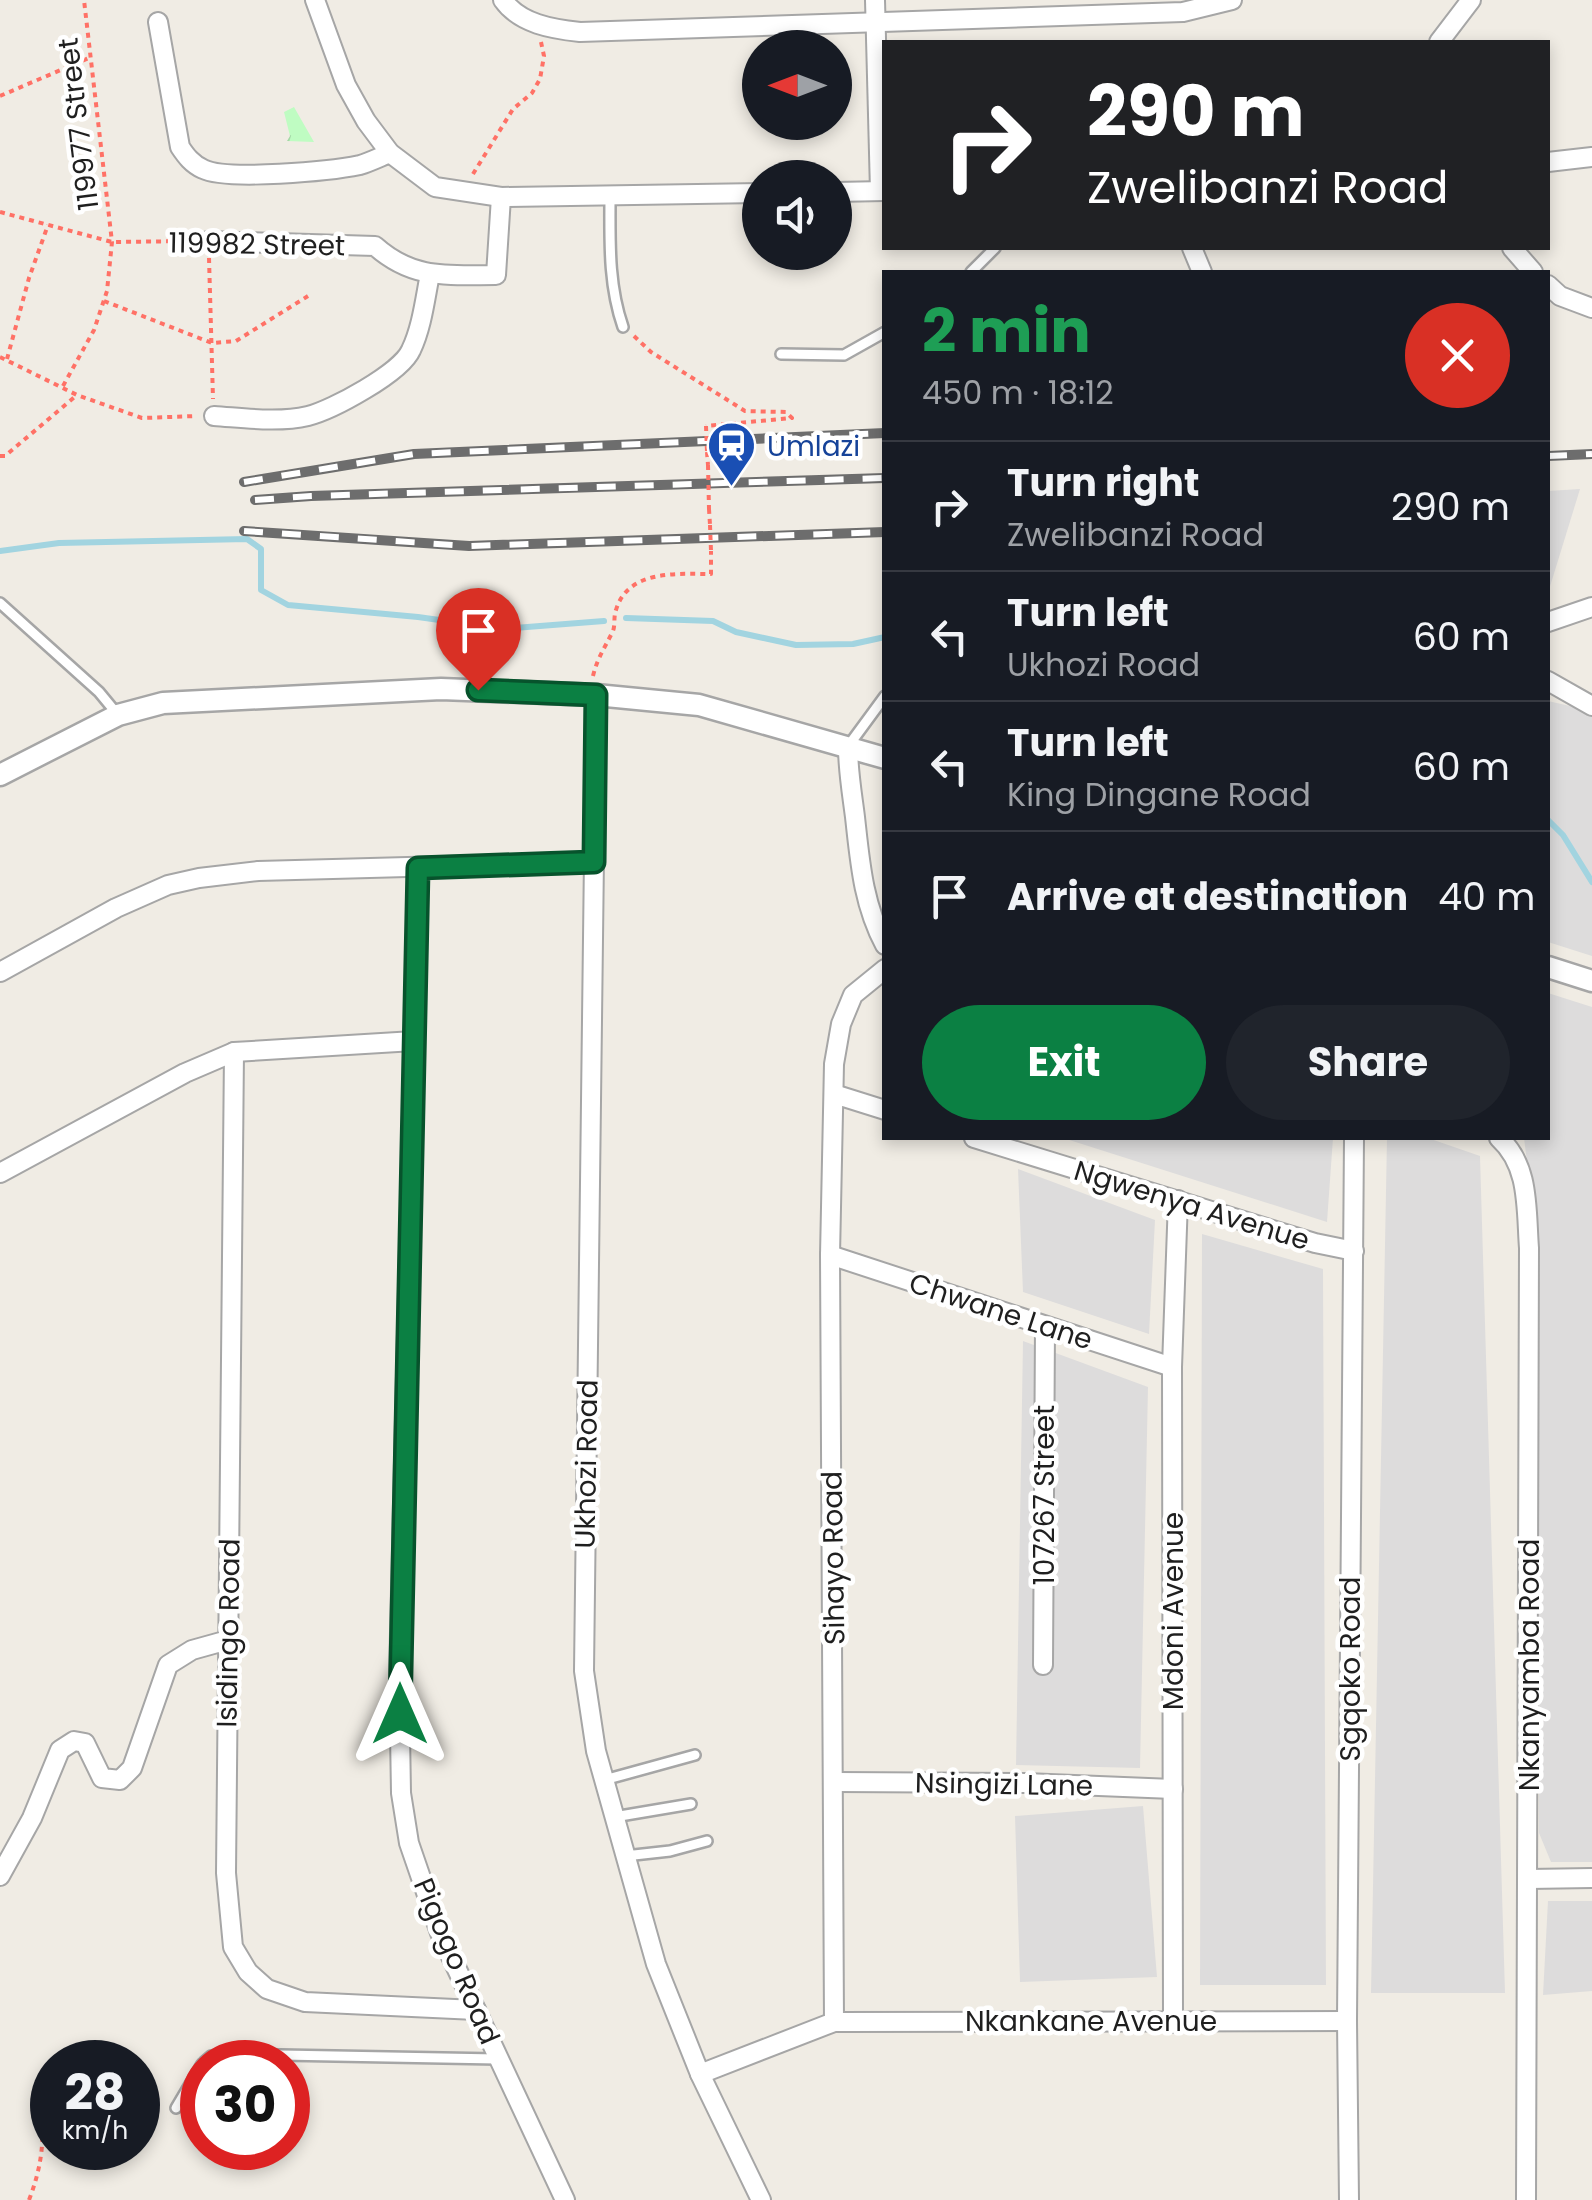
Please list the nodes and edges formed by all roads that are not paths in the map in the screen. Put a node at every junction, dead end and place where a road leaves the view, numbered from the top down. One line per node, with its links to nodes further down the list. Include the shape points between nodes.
1 (315, 0): 9 (street, via 346,84)
2 (503, 0): 7 (street, via 525,19 580,32)
3 (875, 0): 7 (street)
4 (1232, 0): 7 (street, via 1183,12)
5 (1470, 0): 8 (street)
6 (158, 22): 9 (street, via 180,147 203,169 333,169)
7 (875, 23): 12 (street)
8 (1440, 40)
9 (390, 154): 17 (street, via 435,187)
10 (1592, 156): 11 (street)
11 (1550, 162)
12 (882, 170)
13 (882, 191): 14 (street)
14 (852, 192)
15 (742, 193): 16 (street)
16 (610, 195): 17 (street); 26 (lane, via 611,272)
17 (501, 197): 23 (street, 119982 Street, via 496,275)
18 (208, 240): 23 (street, 119982 Street, via 375,246 393,263)
19 (993, 250): 21 (lane)
20 (1514, 250): 22 (street)
21 (973, 270)
22 (1531, 270)
23 (430, 274): 29 (street, via 411,352 399,368 310,415)
24 (1550, 287): 25 (street)
25 (1592, 308)
26 (622, 327)
27 (882, 334): 28 (lane, via 844,354)
28 (781, 354)
29 (214, 416)
30 (0, 604): 37 (lane)
31 (1592, 606): 32 (street)
32 (1550, 621)
33 (1550, 682): 36 (street)
34 (592, 695): 37 (street, via 422,690 206,699); 38 (street, via 699,705); 41 (street, Ukhozi Road)
35 (882, 700): 38 (lane)
36 (1592, 706)
37 (118, 715): 40 (street)
38 (848, 747): 39 (street); 43 (street, via 861,875)
39 (882, 757)
40 (0, 776)
41 (594, 862): 42 (street); 64 (street, Ukhozi Road, via 584,1671)
42 (418, 868): 46 (street, via 258,871 168,885); 48 (street, Pigogo Road)
43 (882, 938)
44 (1550, 968): 47 (street)
45 (882, 971): 50 (street, Sihayo Road, via 853,995 841,1024)
46 (0, 972)
47 (1592, 981)
48 (414, 1041): 49 (street); 74 (street, Pigogo Road, via 401,1793 409,1843 440,1933)
49 (234, 1052): 55 (street); 61 (street, Isidingo Road)
50 (834, 1094): 51 (street); 58 (street, Sihayo Road)
51 (882, 1109)
52 (981, 1140): 56 (street, Ngwenya Avenue)
53 (1354, 1140): 57 (street, Sgqoko Road)
54 (1501, 1140): 72 (street, Nkanyamba Road, via 1522,1177 1528,1248)
55 (0, 1172)
56 (1178, 1200): 57 (street, Ngwenya Avenue); 60 (street, Mdoni Avenue)
57 (1354, 1250): 75 (street, Sgqoko Road)
58 (830, 1255): 59 (street, Chwane Lane); 65 (street, Sihayo Road)
59 (1046, 1326): 60 (street, Chwane Lane); 62 (street, 107267 Street)
60 (1172, 1367): 66 (street, Mdoni Avenue)
61 (228, 1640): 71 (street, via 168,1665 132,1768 120,1780 102,1778 85,1743 66,1744); 74 (street, Isidingo Road, via 226,1873 228,1923 239,1960 267,1989 304,2002)
62 (1043, 1665)
63 (695, 1754): 64 (lane)
64 (604, 1780): 68 (street, Ukhozi Road)
65 (835, 1782): 66 (street, Nsingizi Lane); 76 (street, Sihayo Road)
66 (1173, 1789): 77 (street, Mdoni Avenue)
67 (692, 1804): 68 (lane)
68 (614, 1817): 70 (street, Ukhozi Road)
69 (707, 1840): 70 (lane)
70 (626, 1856): 80 (street, Ukhozi Road, via 656,1964)
71 (0, 1876)
72 (1528, 1878): 73 (street); 86 (street, Nkanyamba Road)
73 (1592, 1878)
74 (476, 2010): 79 (street, Pigogo Road)
75 (1347, 2021): 77 (street, Nkankane Avenue); 85 (street, Sgqoko Road)
76 (834, 2022): 77 (street, Nkankane Avenue); 80 (street)
77 (1173, 2023)
78 (310, 2056): 79 (lane)
79 (500, 2060): 83 (street, Pigogo Road)
80 (700, 2074): 84 (street, Ukhozi Road)
81 (180, 2101): 82 (lane)
82 (176, 2108)
83 (566, 2200)
84 (762, 2200)
85 (1350, 2200)
86 (1526, 2200)

